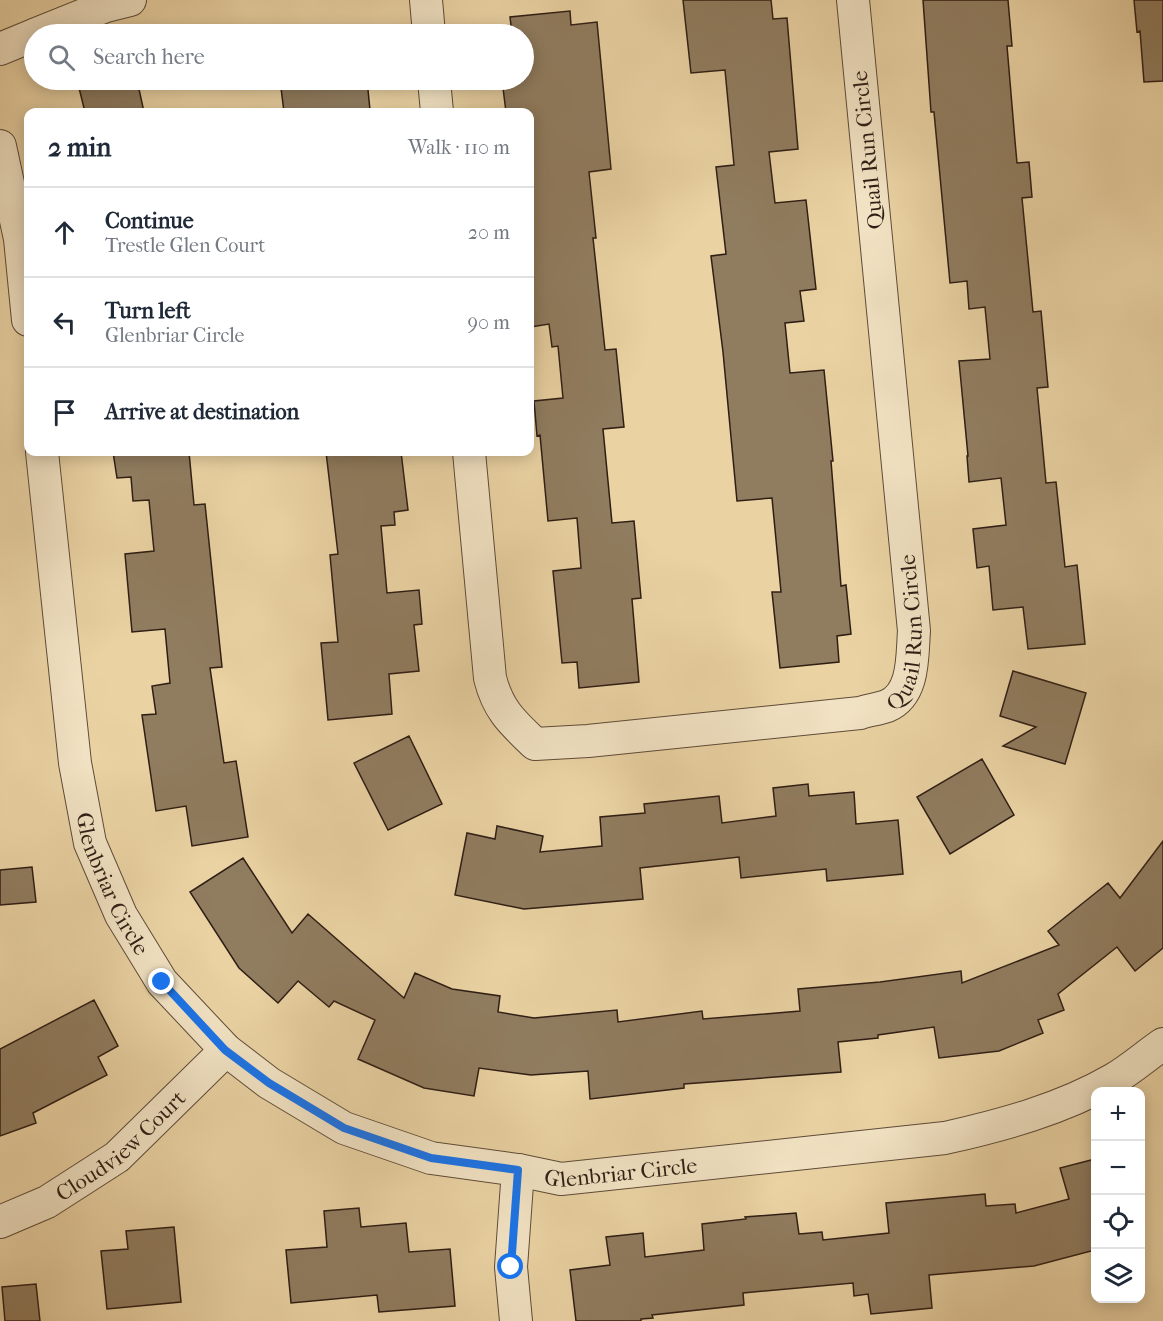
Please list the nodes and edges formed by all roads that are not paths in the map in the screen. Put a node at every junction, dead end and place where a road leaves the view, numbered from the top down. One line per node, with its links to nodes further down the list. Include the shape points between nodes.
1 (130, 0): 4 (street)
2 (426, 0): 5 (street)
3 (853, 0): 13 (street, Quail Run Circle, via 914,630 909,679 899,698 888,706 860,712 535,744 506,716 490,678)
4 (62, 24)
5 (428, 24)
6 (24, 40): 7 (street)
7 (0, 50)
8 (435, 90): 9 (street)
9 (437, 108)
10 (0, 146): 11 (street, via 20,239)
11 (24, 280)
12 (42, 456): 15 (street, Glenbriar Circle, via 75,763 90,843 121,915 162,982)
13 (469, 456)
14 (1163, 1044): 16 (street, Glenbriar Circle, via 1115,1078 1064,1103 1004,1124 945,1138 561,1179)
15 (225, 1050): 16 (street, Glenbriar Circle, via 269,1083 344,1128 431,1158); 17 (street, Cloudview Court, via 117,1157 47,1202)
16 (518, 1170): 18 (street, via 511,1267)
17 (0, 1222)
18 (516, 1321)

